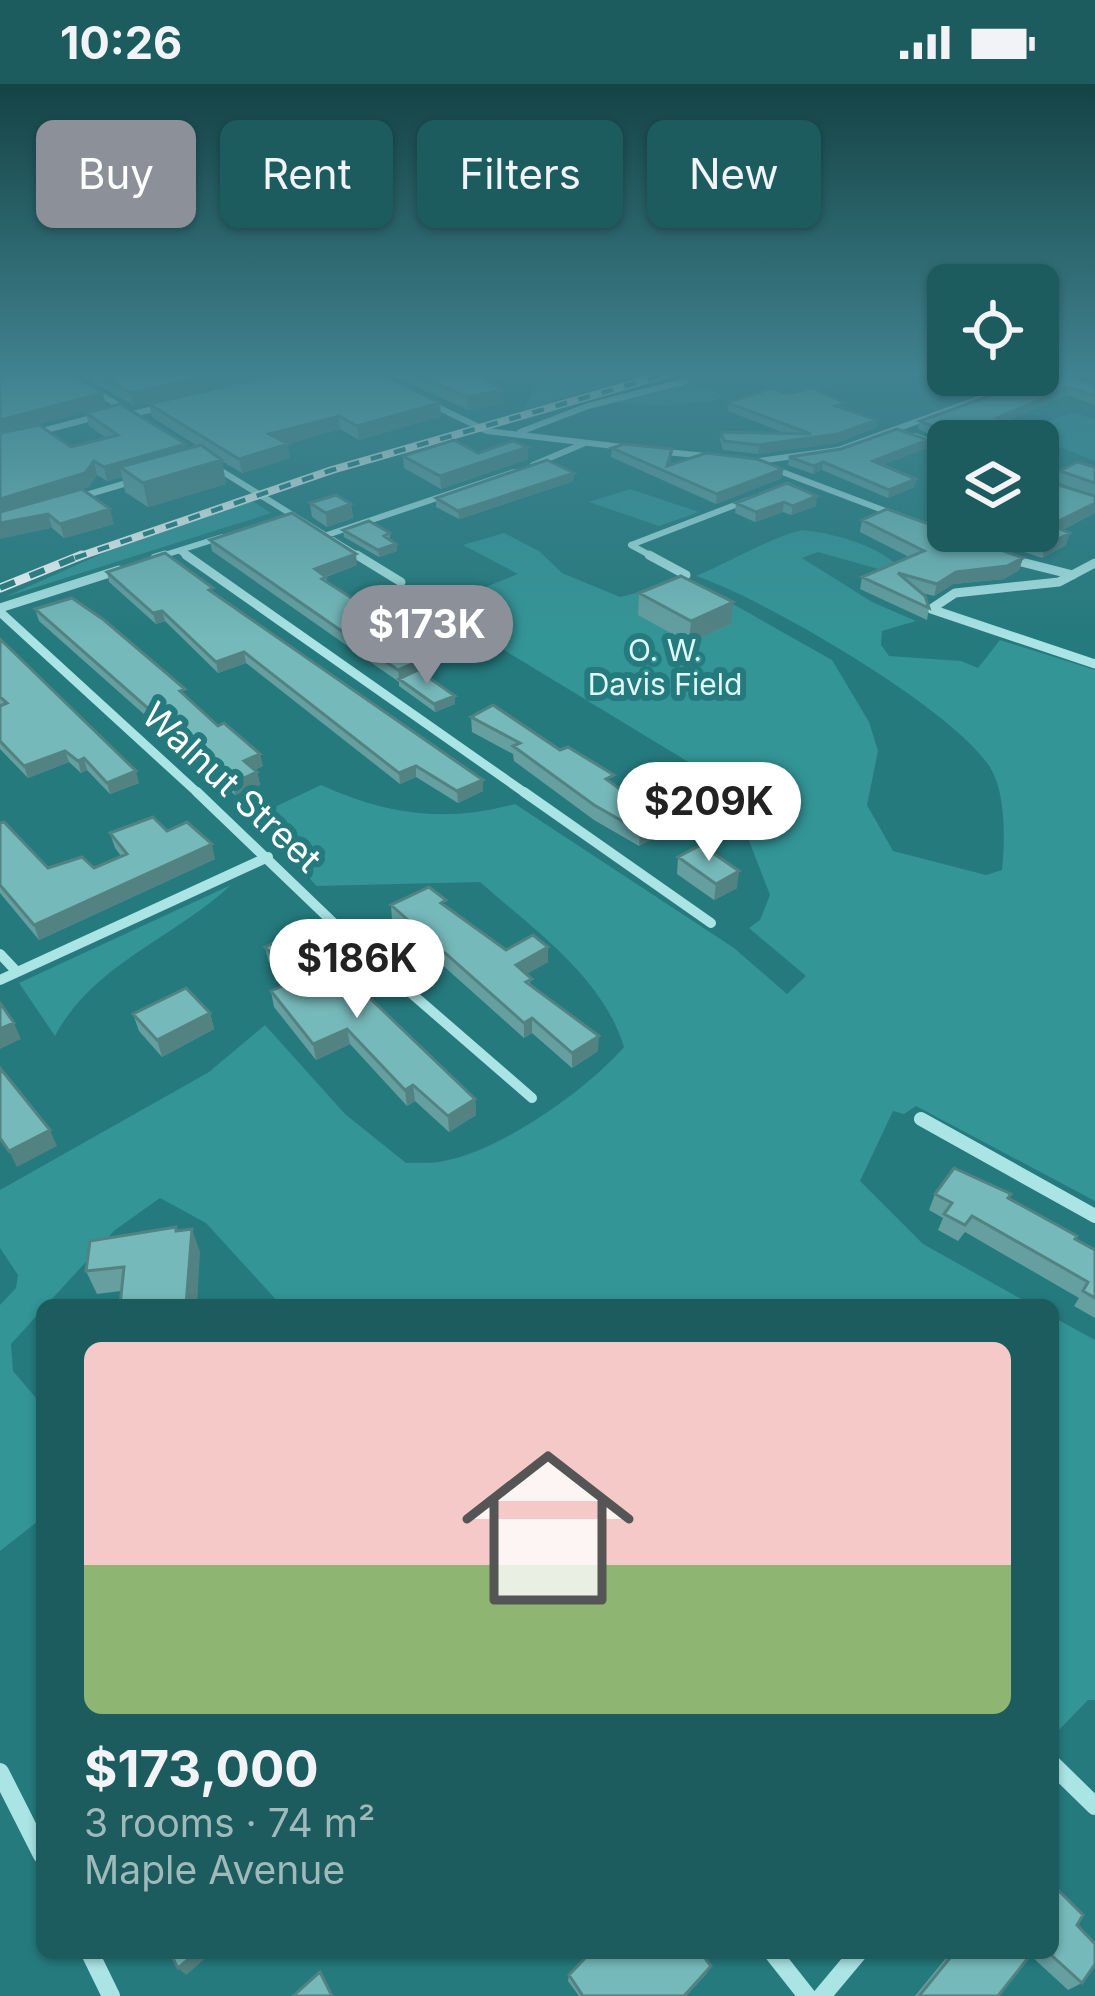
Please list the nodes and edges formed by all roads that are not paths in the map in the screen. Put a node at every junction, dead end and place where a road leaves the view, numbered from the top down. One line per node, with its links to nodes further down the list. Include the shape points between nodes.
1 (207, 462): 7 (street)
2 (544, 462): 10 (street)
3 (760, 462): 9 (street)
4 (142, 479): 6 (street)
5 (750, 499): 17 (street, via 632,545)
6 (57, 503)
7 (292, 514): 8 (street); 10 (street)
8 (277, 519)
9 (915, 522)
10 (327, 535): 19 (street)
11 (224, 536): 12 (street)
12 (180, 550): 14 (street); 23 (street)
13 (1001, 556): 18 (street)
14 (148, 560)
15 (1095, 563): 18 (street)
16 (129, 566): 20 (street)
17 (686, 575)
18 (1073, 575): 21 (street, via 955,593 931,609)
19 (401, 582)
20 (0, 610): 22 (street, Walnut Street)
21 (1095, 664)
22 (268, 857): 25 (street); 27 (street, Walnut Street, via 321,914)
23 (711, 923)
24 (0, 953): 25 (street)
25 (17, 972): 26 (street)
26 (0, 980)
27 (532, 1098)
28 (921, 1119): 29 (street)
29 (1095, 1216)
30 (1059, 1771): 32 (street)
31 (0, 1772): 33 (street)
32 (1095, 1806)
33 (36, 1843)
34 (93, 1959): 37 (street)
35 (778, 1959): 38 (street)
36 (853, 1959): 39 (street)
37 (111, 1996)
38 (807, 1996)
39 (822, 1996)

